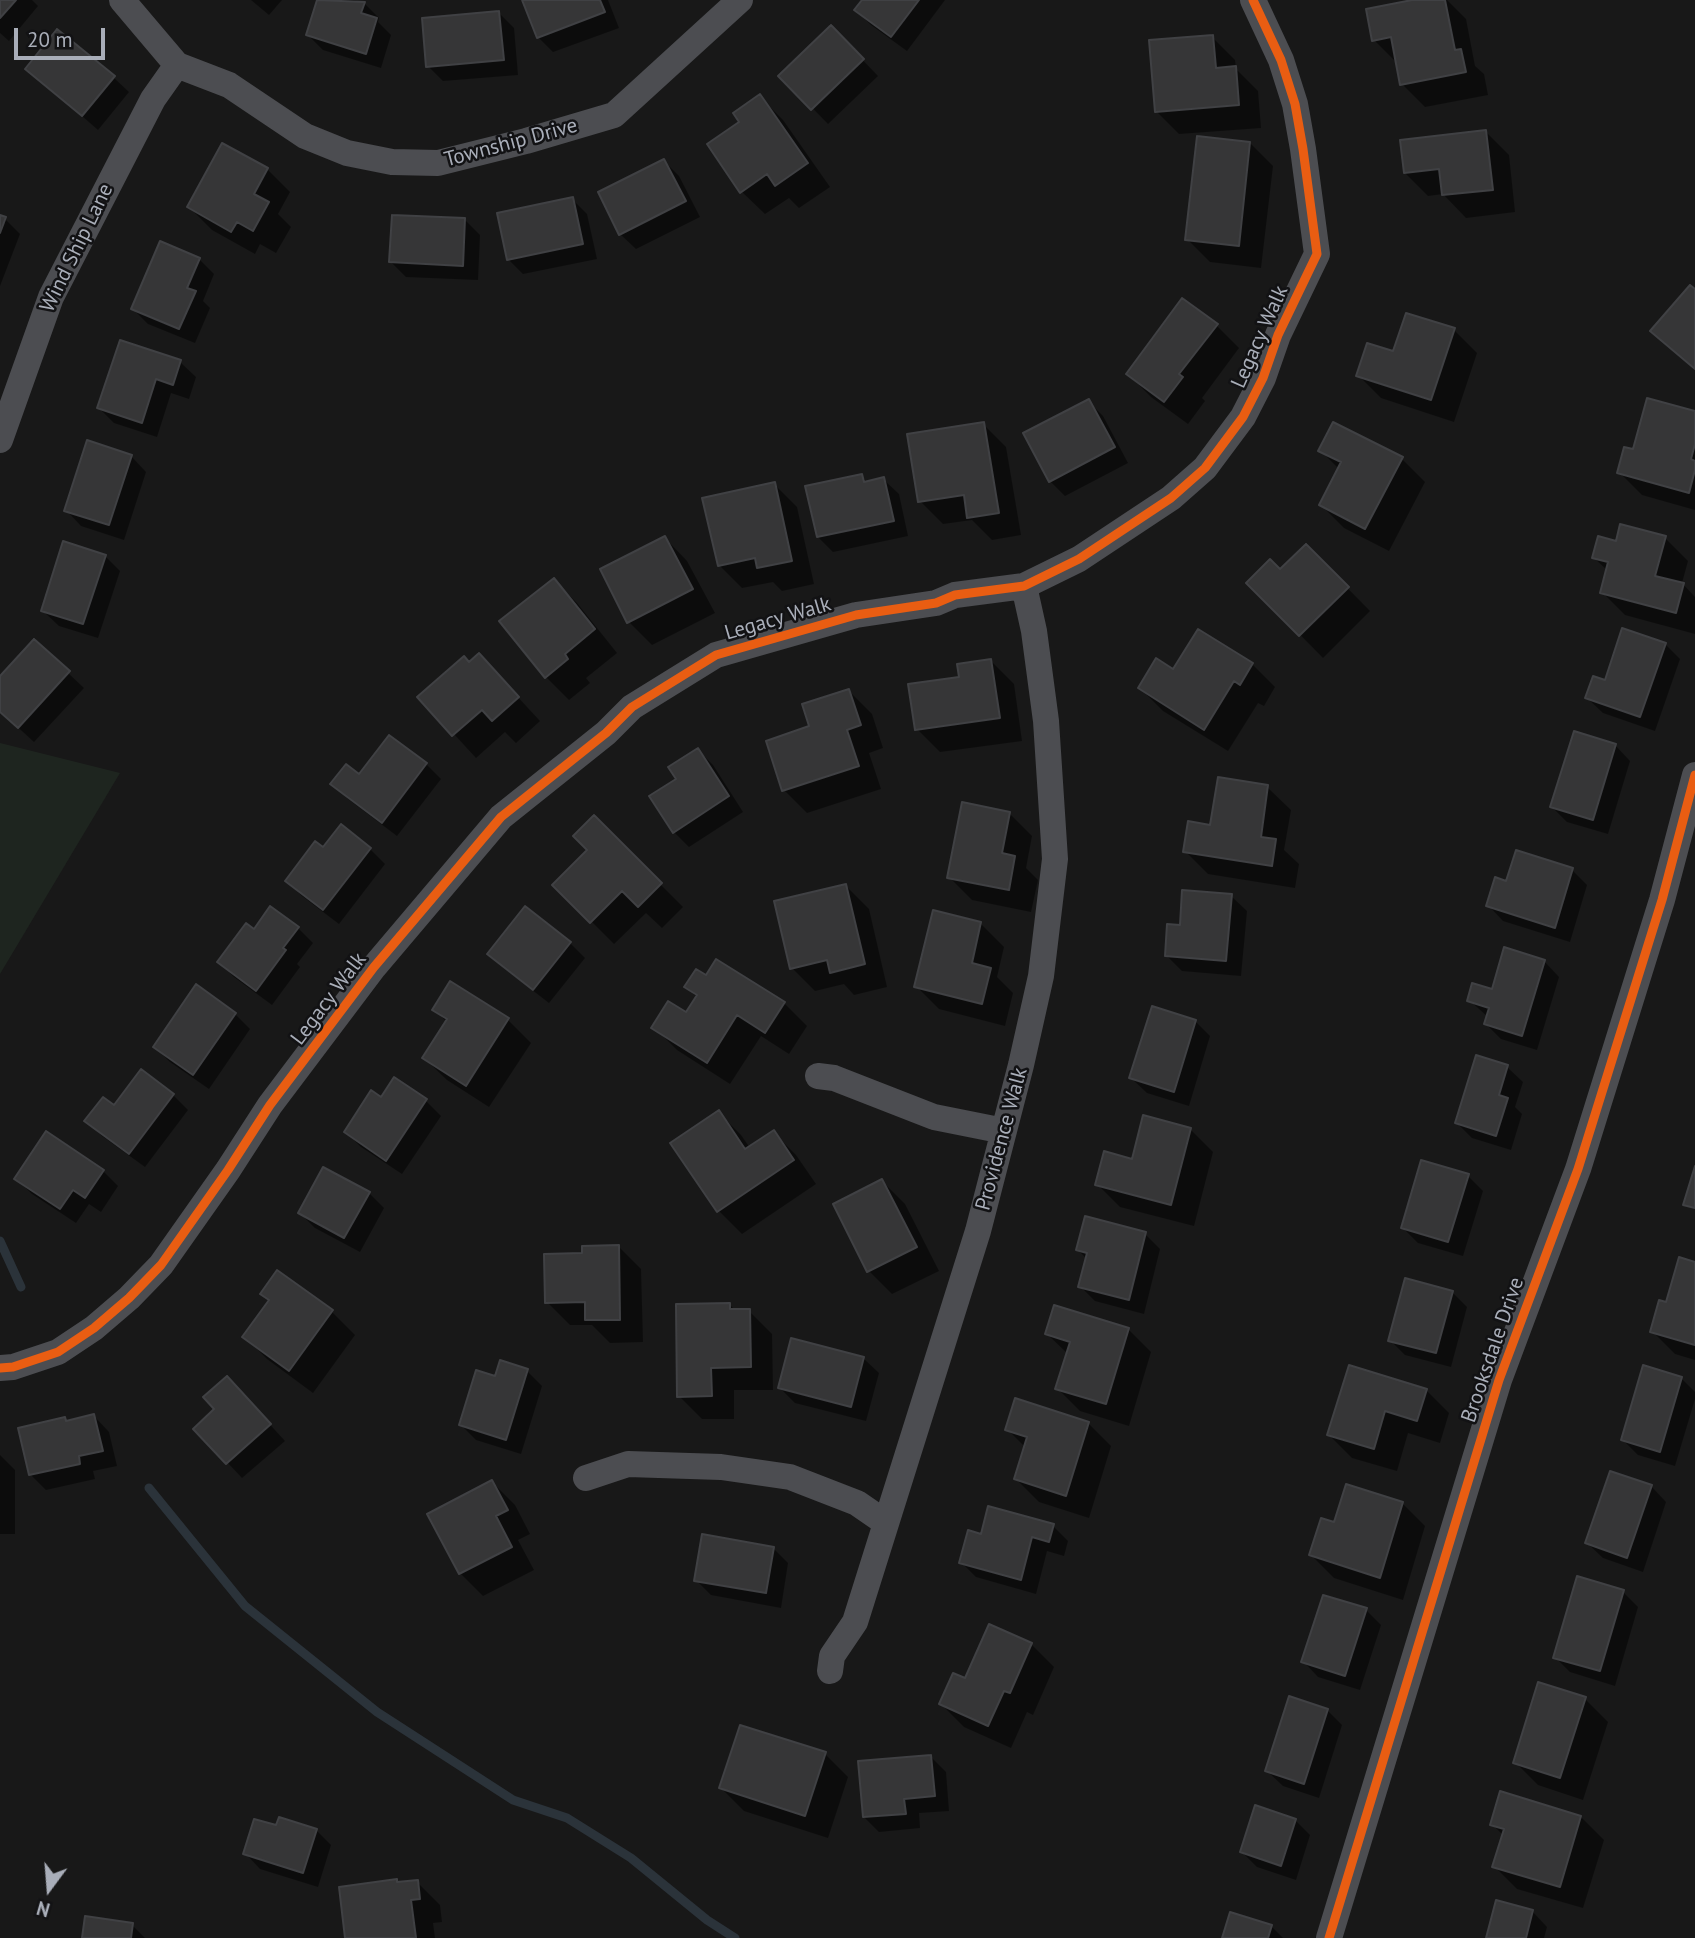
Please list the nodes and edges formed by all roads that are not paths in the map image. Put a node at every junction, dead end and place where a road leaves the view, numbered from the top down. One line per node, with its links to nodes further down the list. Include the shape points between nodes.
1 (122, 0): 4 (street, Township Drive)
2 (740, 0): 4 (street, Township Drive, via 614,115 438,163 392,162 347,153 305,136 229,85)
3 (1253, 0): 6 (street, Legacy Walk, via 1295,104 1317,254 1278,335 1263,379 1243,417 1205,468 1171,498 1091,551)
4 (177, 65): 5 (street, Wind Ship Lane, via 147,109 51,297)
5 (0, 440)
6 (1024, 586): 9 (street, Providence Walk, via 1046,722 1055,859 1041,976); 10 (street, Legacy Walk, via 856,615 716,655 632,707 501,817 366,977 145,1282 94,1328 58,1352)
7 (1695, 775): 14 (street, Brooksdale Drive, via 1662,900 1578,1169 1499,1380)
8 (818, 1076): 9 (street, via 835,1078 934,1116)
9 (1004, 1131): 12 (street, Providence Walk, via 978,1231)
10 (0, 1368)
11 (586, 1478): 12 (street, via 628,1465 721,1466 790,1477 856,1503)
12 (886, 1523): 13 (street, Providence Walk, via 855,1622 832,1656)
13 (830, 1671)
14 (1329, 1938)

